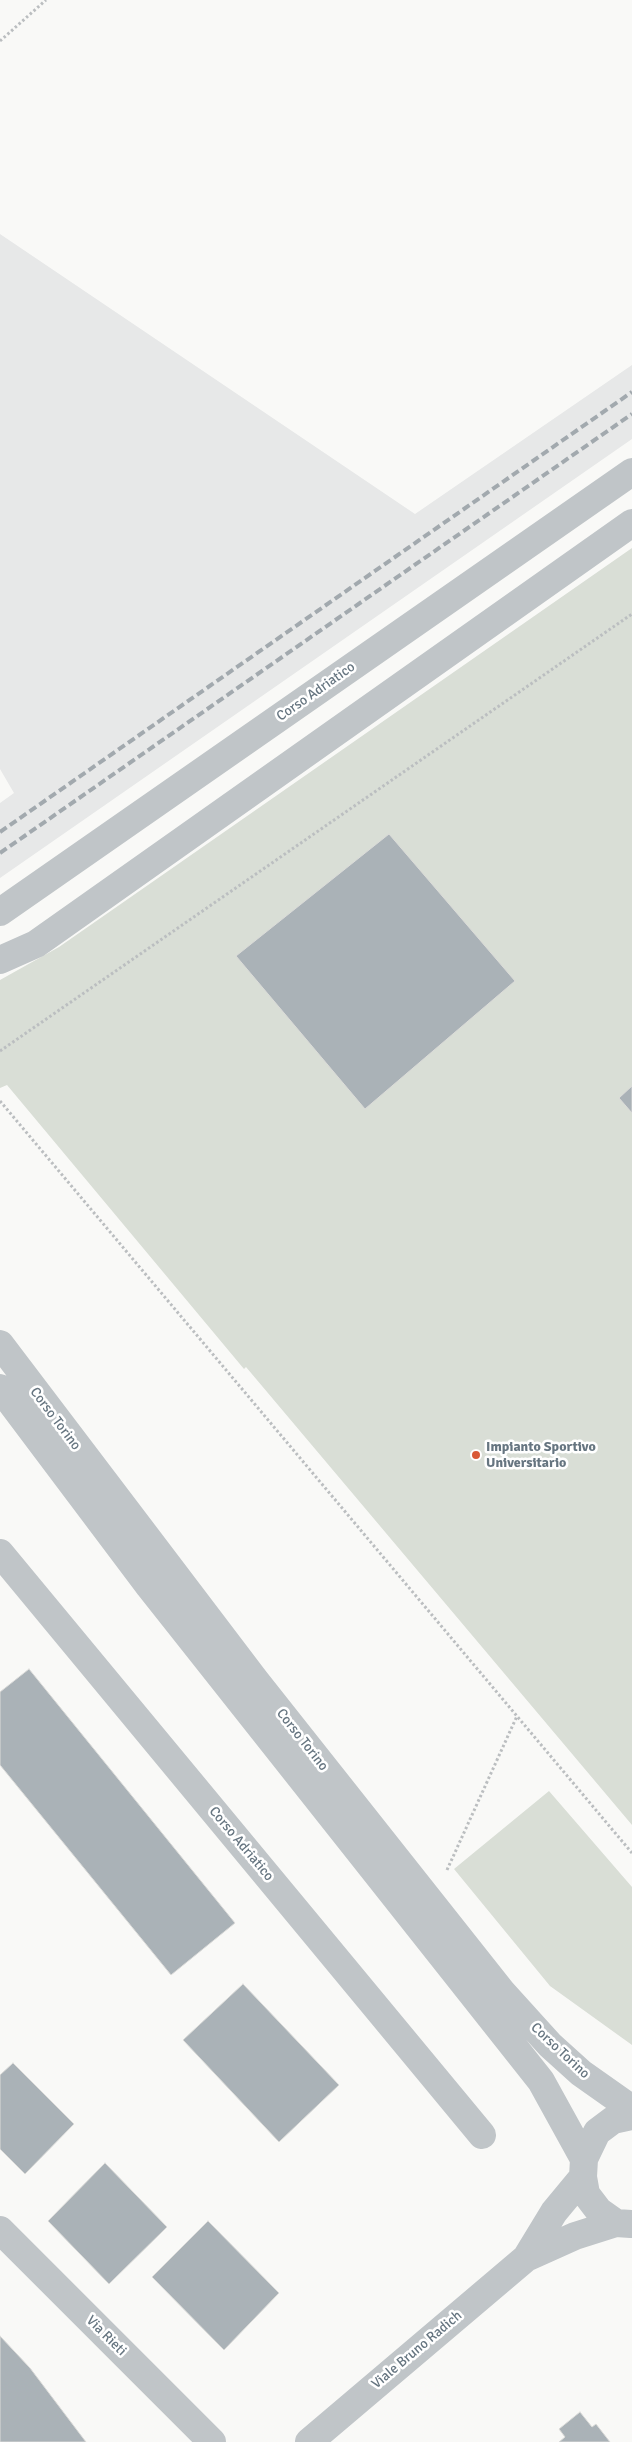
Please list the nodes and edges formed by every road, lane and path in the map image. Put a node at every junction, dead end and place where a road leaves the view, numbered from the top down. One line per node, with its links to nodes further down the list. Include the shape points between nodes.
1 (46, 0): 2 (path)
2 (0, 41)
3 (632, 472): 5 (street, Corso Adriatico)
4 (632, 523): 6 (street)
5 (512, 554): 6 (street); 8 (street, Corso Adriatico)
6 (530, 593): 9 (street, via 36,944)
7 (632, 614): 10 (path)
8 (0, 912)
9 (0, 960)
10 (0, 1051)
11 (0, 1101): 15 (path)
12 (0, 1344): 18 (street, Corso Torino, via 255,1680 502,1992 550,2045 581,2073)
13 (0, 1388): 21 (street, Corso Torino, via 149,1586 541,2080)
14 (0, 1553): 20 (street, Corso Adriatico)
15 (517, 1716): 16 (path); 17 (path)
16 (632, 1853)
17 (443, 1879)
18 (632, 2109)
19 (632, 2116): 21 (street, Viale Bruno Radich, via 613,2120 597,2132)
20 (482, 2136)
21 (583, 2168): 22 (street, Corso Torino, via 586,2194 599,2211); 24 (street, Viale Bruno Radich)
22 (624, 2224): 24 (street, Viale Bruno Radich, via 575,2236)
23 (0, 2230): 25 (street, Via Rieti)
24 (526, 2258): 26 (street, Viale Bruno Radich)
25 (212, 2442)
26 (309, 2442)

